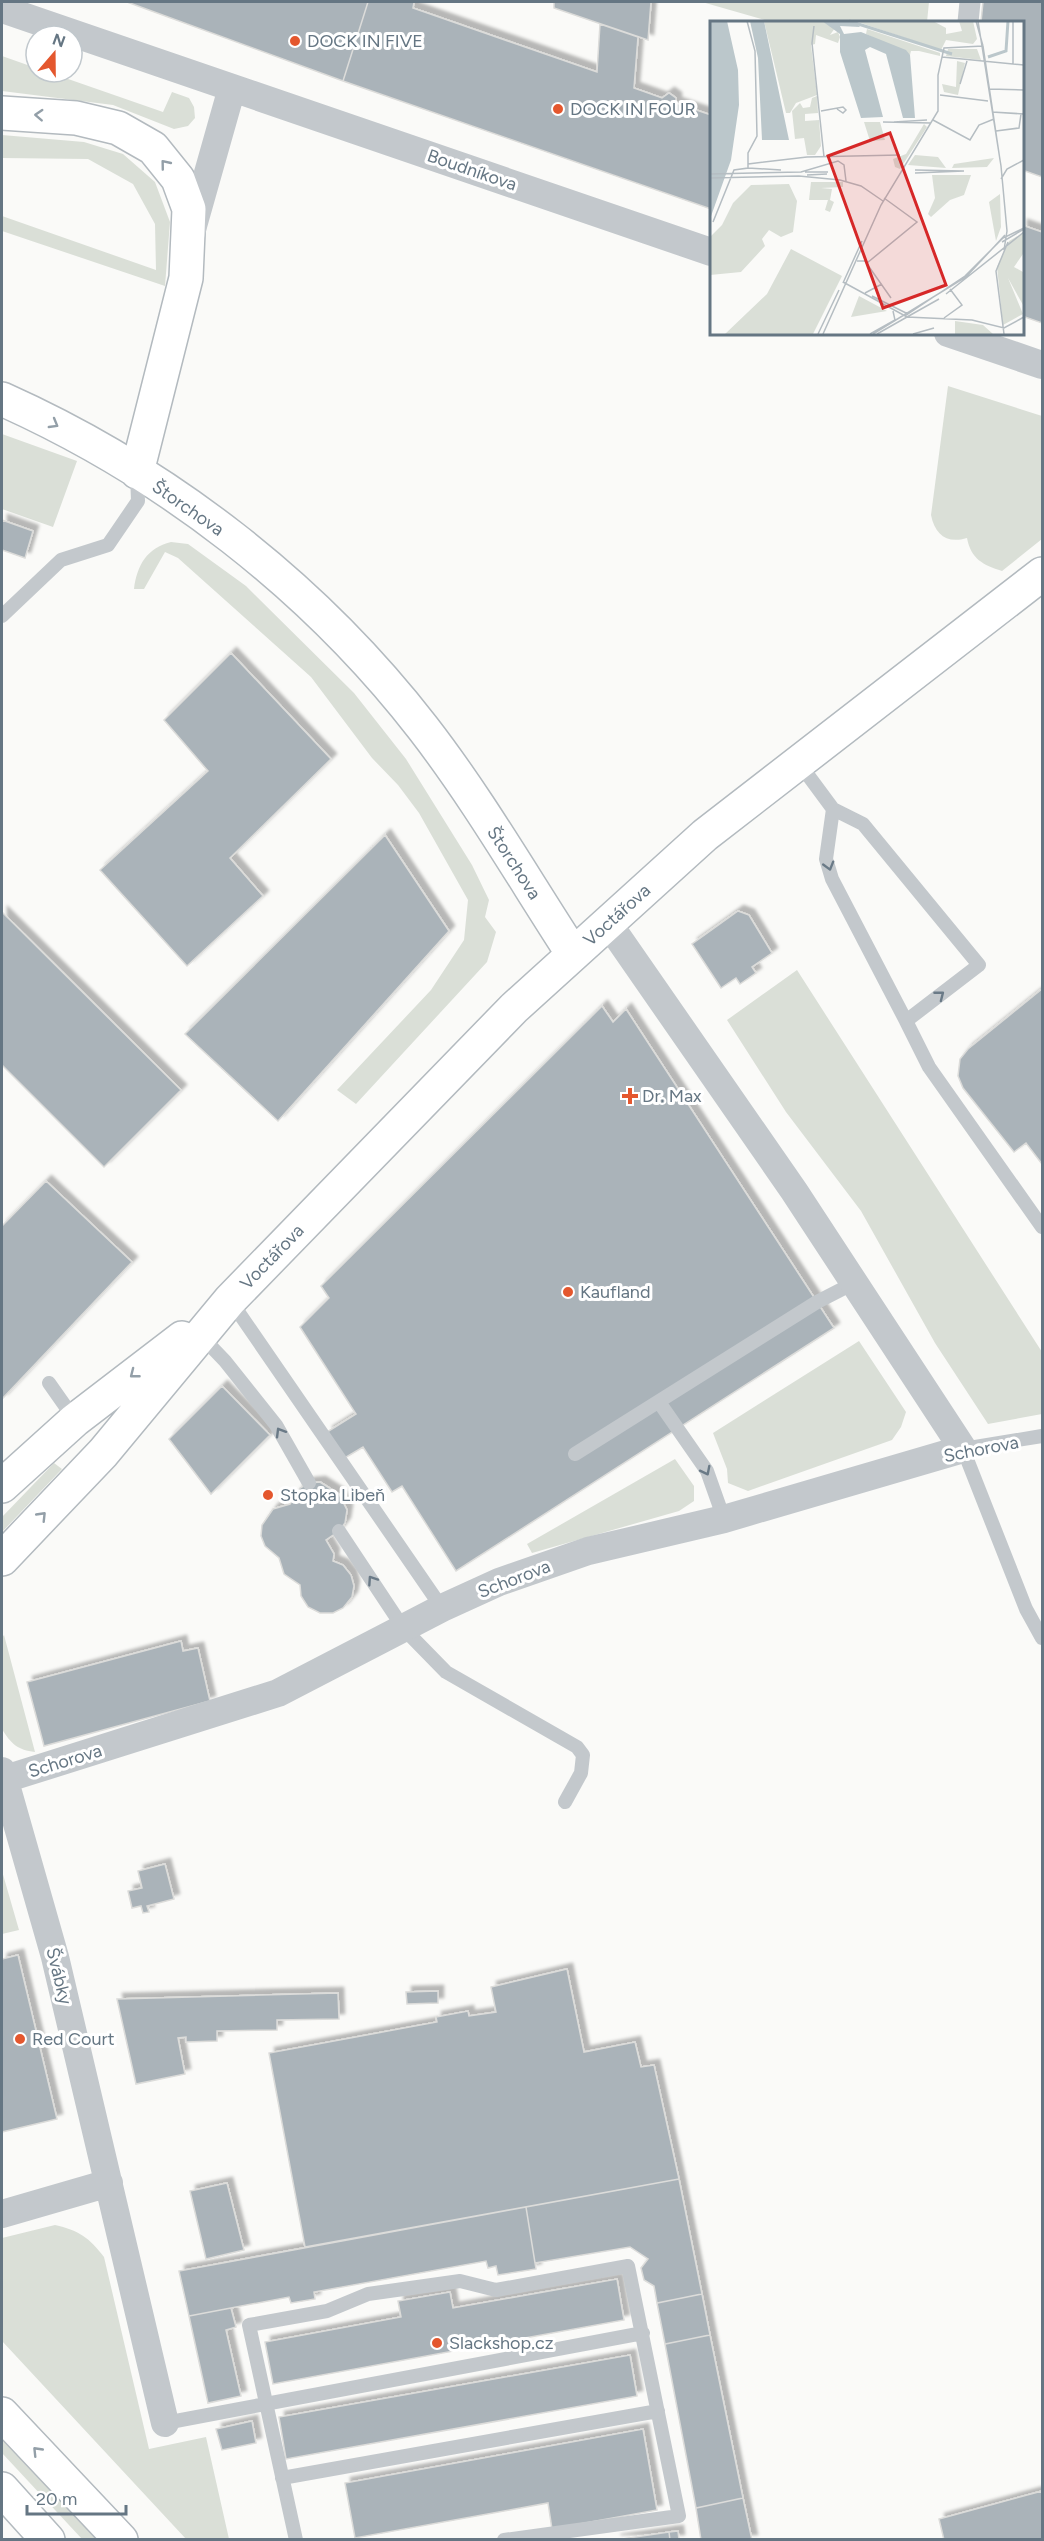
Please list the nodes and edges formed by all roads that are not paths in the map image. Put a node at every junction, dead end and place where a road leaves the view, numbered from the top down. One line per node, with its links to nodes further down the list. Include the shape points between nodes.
1 (970, 2): 3 (street)
2 (2, 9): 4 (street)
3 (968, 21)
4 (232, 88): 6 (street, Štorchova); 7 (street, Boudníkova)
5 (2, 113): 6 (main road, one-way to 5, via 189,209 178,179 153,148 118,128 86,120)
6 (190, 237): 11 (main road, Štorchova, via 180,304)
7 (710, 252)
8 (951, 334): 9 (street)
9 (1042, 365)
10 (2, 399): 11 (main road, one-way to 11)
11 (137, 472): 13 (lane, via 138,501 108,545 61,560); 17 (main road, Štorchova, via 289,584 385,682 455,773)
12 (1042, 574): 14 (main road, Voctářova)
13 (2, 616)
14 (797, 762): 15 (lane); 16 (main road, Voctářova, via 705,835)
15 (833, 809): 18 (lane, one-way to 18, via 826,859 832,879); 18 (lane, one-way to 15, via 979,965 863,824)
16 (608, 923): 17 (main road, Voctářova); 20 (street)
17 (573, 954): 21 (main road, Voctářova, via 514,1008)
18 (906, 1021): 19 (lane, via 929,1067)
19 (1042, 1227)
20 (854, 1283): 24 (lane, via 817,1302); 27 (street)
21 (230, 1300): 22 (main road, Voctářova); 25 (main road, Voctářova, one-way to 25); 34 (lane)
22 (201, 1336): 29 (lane, one-way to 22, via 276,1425); 33 (main road, Voctářova, one-way to 22, via 103,1453)
23 (49, 1383): 25 (lane)
24 (659, 1402): 28 (lane); 31 (lane, one-way to 31, via 707,1470)
25 (75, 1420): 30 (main road, Voctářova)
26 (1042, 1436): 27 (lane, Schorova)
27 (963, 1449): 31 (street, Schorova); 36 (lane, via 1026,1609)
28 (575, 1454)
29 (309, 1483)
30 (2, 1486)
31 (724, 1519): 34 (street, Schorova, via 588,1551 500,1582)
32 (339, 1531): 35 (lane, one-way to 32)
33 (2, 1559)
34 (442, 1608): 35 (street, Schorova)
35 (404, 1629): 37 (street, Schorova, via 278,1693); 38 (lane, via 446,1672 578,1747 583,1755 581,1773)
36 (1042, 1638)
37 (3, 1775): 39 (street, Švábky, via 55,1957)
38 (565, 1802)
39 (109, 2183): 40 (street); 45 (street, Švábky)
40 (2, 2214)
41 (643, 2334): 42 (lane); 42 (lane, via 628,2266 496,2290 460,2281 368,2295 327,2311 249,2325); 43 (lane)
42 (265, 2402): 45 (lane); 46 (lane)
43 (658, 2411): 46 (lane); 51 (lane, via 680,2516)
44 (2, 2414): 49 (main road, one-way to 44)
45 (165, 2423)
46 (282, 2478): 50 (lane)
47 (2, 2489): 48 (main road)
48 (48, 2540)
49 (121, 2540)
50 (296, 2540)
51 (504, 2540)

